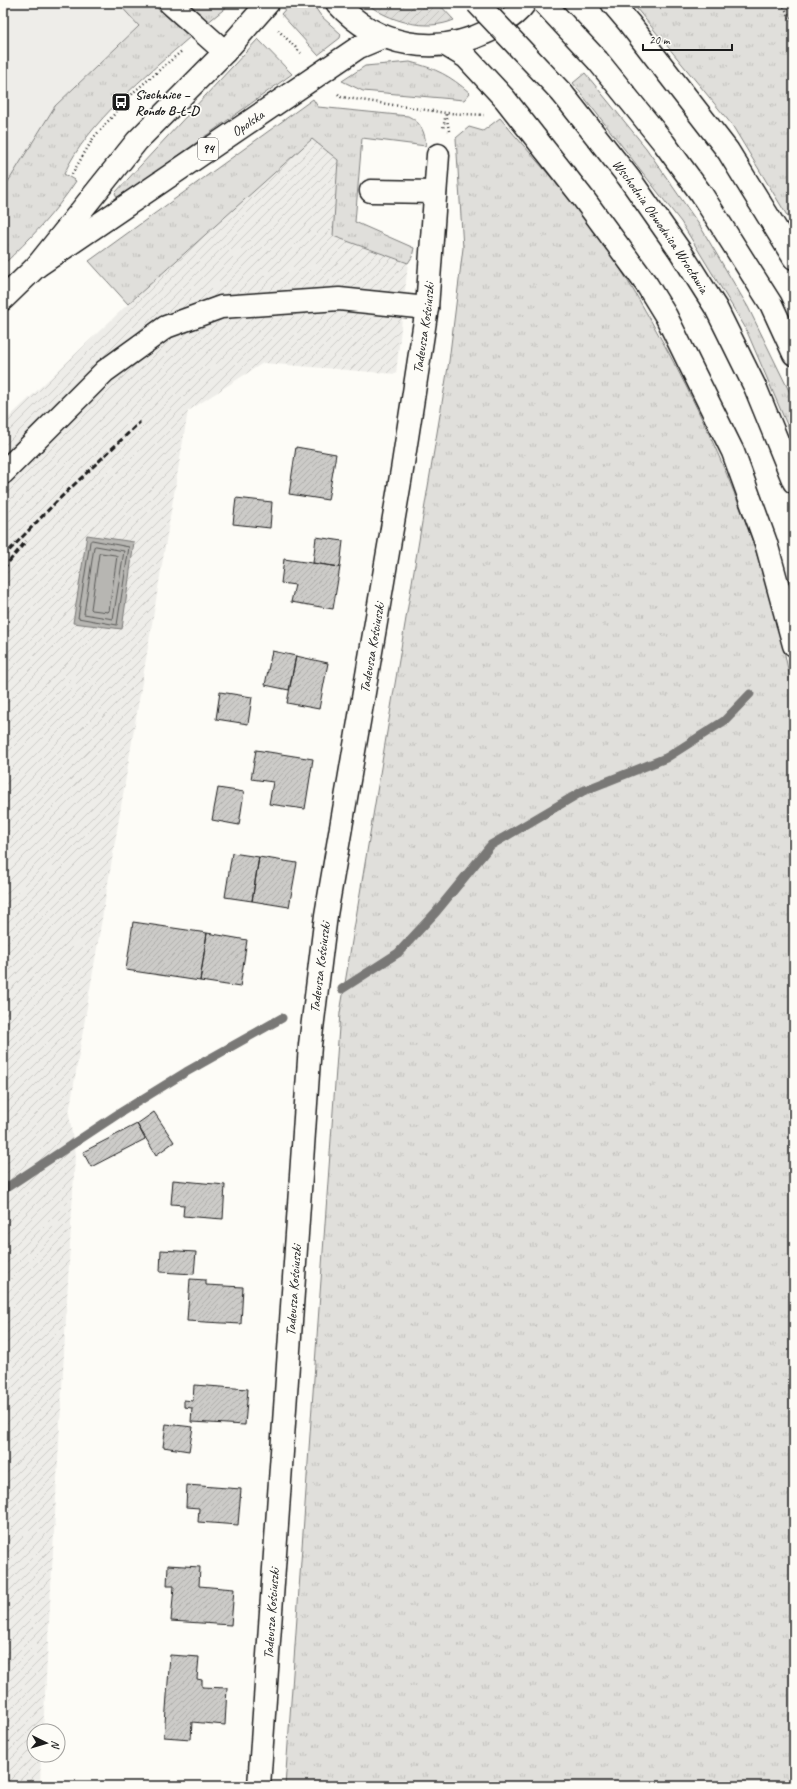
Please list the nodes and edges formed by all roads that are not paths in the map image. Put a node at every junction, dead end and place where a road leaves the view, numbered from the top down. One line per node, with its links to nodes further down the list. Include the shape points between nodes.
1 (170, 3): 10 (main road)
2 (268, 3): 10 (main road, Opolska / 94)
3 (337, 3): 8 (main road, via 350,17)
4 (477, 3): 20 (main road, Wschodnia Obwodnica Wrocławia, bridge, via 562,93 629,178 680,251 716,308 756,389)
5 (525, 3): 9 (main road, via 500,25 474,38)
6 (544, 3): 18 (main road, bridge, via 598,61 702,195 771,304)
7 (612, 3): 14 (main road, via 728,151)
8 (383, 37): 9 (main road, via 414,45); 15 (main road, Opolska / 94, via 359,47)
9 (446, 45): 21 (main road, via 466,57 505,99 583,198 647,285 666,316 733,452 766,543)
10 (225, 52): 15 (main road, Opolska / 94, via 137,141)
11 (438, 155): 13 (main road, Tadeusza Kościuszki)
12 (371, 191): 13 (main road)
13 (434, 192): 17 (main road, Tadeusza Kościuszki)
14 (794, 258)
15 (36, 267): 16 (main road, Opolska / 94)
16 (3, 299)
17 (427, 308): 19 (main road, via 339,299 221,307 166,327 105,371); 22 (main road, Tadeusza Kościuszki, via 326,915 310,1045)
18 (794, 354)
19 (3, 473)
20 (794, 482)
21 (794, 645)
22 (259, 1786)

